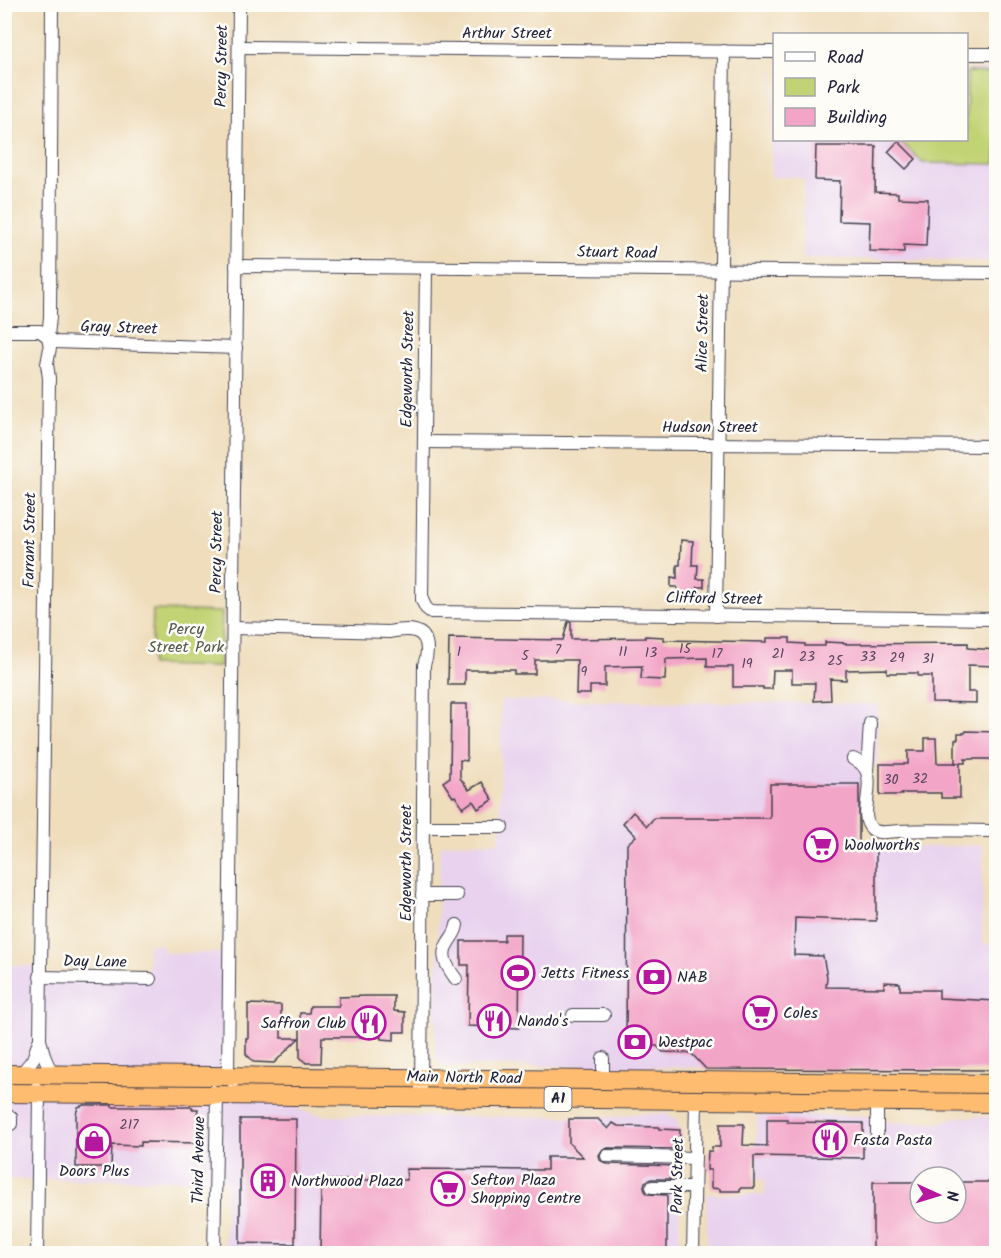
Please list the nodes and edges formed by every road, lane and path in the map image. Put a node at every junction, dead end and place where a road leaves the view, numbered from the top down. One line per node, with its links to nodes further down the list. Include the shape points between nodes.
1 (52, 4): 13 (street, Farrant Street)
2 (239, 4): 3 (street, Percy Street)
3 (238, 47): 4 (street, Arthur Street); 8 (street, Percy Street)
4 (724, 51): 5 (street, Arthur Street); 10 (street, Alice Street)
5 (773, 52)
6 (968, 54): 7 (street)
7 (996, 54)
8 (236, 266): 9 (street, Stuart Road); 14 (street, Percy Street)
9 (426, 268): 10 (street, Stuart Road); 15 (street, Edgeworth Street)
10 (721, 270): 11 (street, Stuart Road); 16 (street, Alice Street)
11 (996, 273)
12 (4, 331): 13 (street, Gray Street, via 40,331)
13 (48, 336): 14 (street, Gray Street, via 55,342); 31 (street, Farrant Street)
14 (236, 348): 21 (street, Percy Street)
15 (424, 442): 16 (street, Hudson Street); 18 (street, Edgeworth Street, via 422,600)
16 (718, 444): 17 (street, Hudson Street); 19 (street, Alice Street)
17 (996, 446)
18 (431, 612): 19 (street, Clifford Street)
19 (716, 616): 20 (street, Clifford Street)
20 (996, 619)
21 (233, 628): 25 (street, Edgeworth Street, via 419,633 427,642); 41 (street, Percy Street)
22 (870, 723): 24 (street)
23 (853, 759): 24 (street, via 860,761)
24 (867, 772): 27 (street, via 867,822 879,833)
25 (423, 827): 26 (street); 28 (street, Edgeworth Street)
26 (502, 827)
27 (996, 831)
28 (422, 895): 29 (street); 42 (street, Edgeworth Street)
29 (456, 895)
30 (457, 925): 32 (street, via 445,946 445,964)
31 (40, 977): 33 (street, Day Lane); 36 (street, Farrant Street)
32 (456, 979)
33 (150, 980)
34 (573, 1015): 35 (street)
35 (604, 1015)
36 (40, 1040): 38 (street, via 33,1059); 39 (street, Farrant Street)
37 (603, 1058): 43 (street)
38 (18, 1074): 39 (highway, Main North Road / A1); 46 (street)
39 (52, 1074): 40 (highway, Main North Road / A1)
40 (197, 1076): 41 (highway, Main North Road / A1); 47 (street, Third Avenue)
41 (228, 1076): 42 (highway, Main North Road / A1); 48 (street)
42 (421, 1078): 43 (highway, Main North Road / A1); 49 (street, Edgeworth Street)
43 (603, 1080): 44 (highway, Main North Road / A1)
44 (996, 1084)
45 (4, 1093): 46 (highway, Main North Road / A1)
46 (39, 1094): 47 (highway, Main North Road / A1); 60 (street)
47 (216, 1095): 48 (highway, Main North Road / A1); 61 (street, Third Avenue)
48 (244, 1095): 49 (highway, Main North Road / A1)
49 (421, 1097): 50 (highway, Main North Road / A1)
50 (696, 1100): 51 (highway, Main North Road / A1); 57 (street, Park Street)
51 (877, 1102): 52 (highway, Main North Road / A1); 55 (street)
52 (996, 1103)
53 (4, 1113): 54 (street, via 11,1117)
54 (11, 1124)
55 (877, 1134)
56 (607, 1156): 57 (street)
57 (695, 1158): 59 (street, Park Street)
58 (652, 1187): 59 (street)
59 (694, 1187): 62 (street, Park Street)
60 (37, 1254)
61 (214, 1254)
62 (693, 1254)

